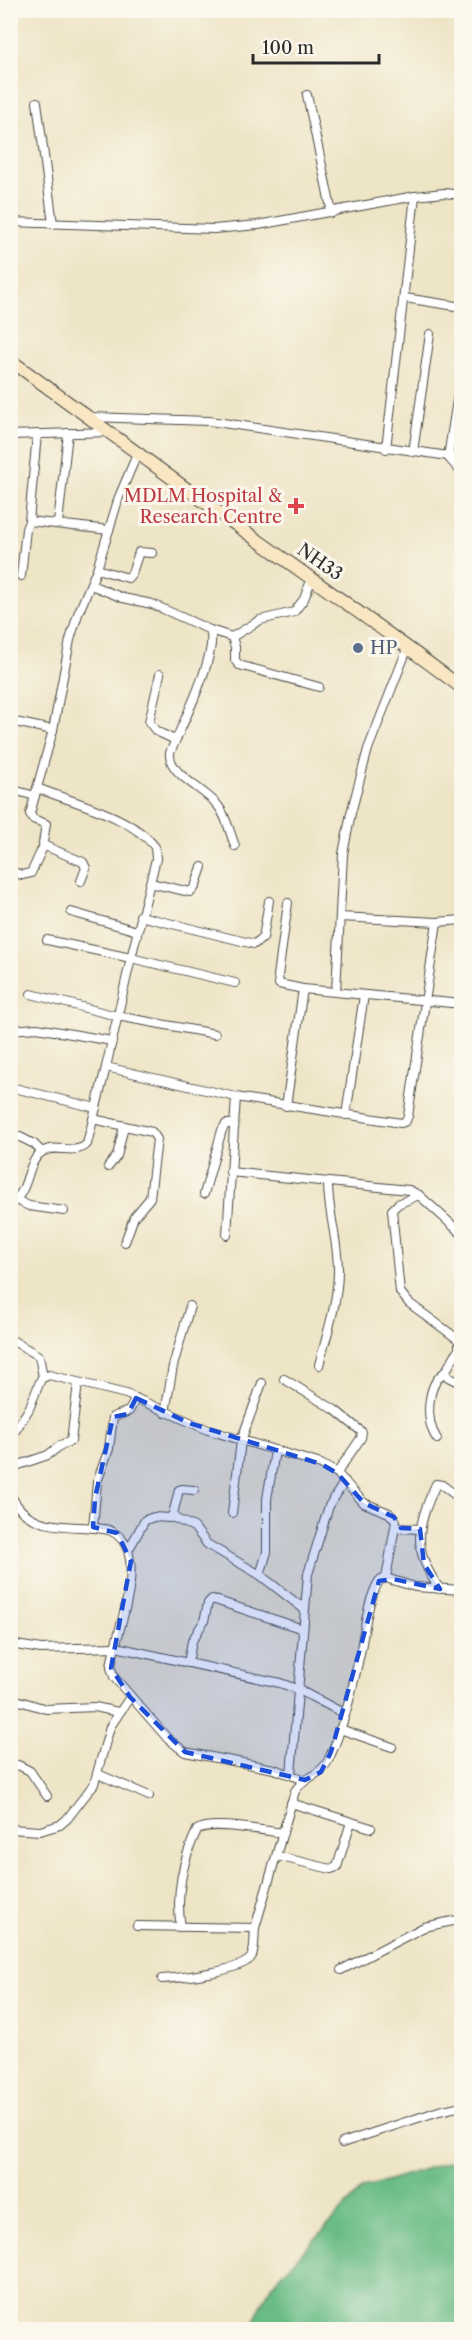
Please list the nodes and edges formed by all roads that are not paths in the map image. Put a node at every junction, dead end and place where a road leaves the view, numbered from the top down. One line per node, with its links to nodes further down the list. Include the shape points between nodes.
1 (307, 95): 5 (street)
2 (37, 102): 7 (street)
3 (462, 195): 4 (street)
4 (415, 196): 5 (street); 8 (street)
5 (332, 213): 7 (street, via 214,229)
6 (10, 222): 7 (street)
7 (53, 224)
8 (405, 298): 9 (street); 19 (street)
9 (462, 307)
10 (430, 334): 21 (street)
11 (10, 360): 13 (main road, NH33)
12 (462, 369): 22 (street)
13 (90, 417): 14 (main road, NH33); 19 (street, via 209,421)
14 (112, 432): 15 (street); 20 (main road, NH33)
15 (68, 433): 16 (street); 26 (street)
16 (37, 434): 17 (street); 25 (street)
17 (11, 435): 18 (street)
18 (10, 443)
19 (386, 449): 21 (street)
20 (138, 452): 27 (street); 31 (main road, NH33)
21 (413, 452): 22 (street)
22 (448, 456): 23 (street); 24 (street)
23 (462, 459)
24 (462, 473)
25 (29, 521): 26 (street); 30 (street)
26 (58, 524): 27 (street)
27 (109, 530): 29 (street)
28 (152, 553): 29 (street, via 139,552 128,578)
29 (97, 569): 32 (street)
30 (21, 576)
31 (312, 578): 34 (street, via 294,612 260,620); 35 (main road, NH33)
32 (91, 585): 33 (street, via 152,604); 40 (street, via 70,640)
33 (210, 630): 34 (street); 41 (street, via 208,661)
34 (232, 637): 38 (street, via 239,665)
35 (408, 647): 37 (main road, NH33); 54 (street, via 358,781 343,854)
36 (160, 674): 41 (street, via 149,722)
37 (461, 686)
38 (319, 687)
39 (10, 720): 40 (street)
40 (53, 730): 43 (street)
41 (176, 740): 45 (street, via 170,753 171,765 221,809)
42 (10, 789): 43 (street)
43 (36, 792): 44 (street, via 30,814 46,824); 49 (street, via 108,814 151,842 157,854)
44 (44, 845): 47 (street, via 31,873 22,875); 48 (street, via 82,862 86,868)
45 (235, 846)
46 (202, 867): 49 (street, via 190,892)
47 (10, 870)
48 (81, 881)
49 (150, 883): 53 (street)
50 (269, 901): 53 (street, via 263,938 254,944)
51 (288, 903): 61 (street, via 278,980 283,986)
52 (70, 912): 57 (street)
53 (140, 916): 57 (street)
54 (340, 917): 56 (street); 62 (street)
55 (462, 920): 56 (street)
56 (437, 922): 65 (street)
57 (137, 931): 59 (street)
58 (48, 940): 59 (street)
59 (131, 958): 60 (street); 67 (street)
60 (235, 983)
61 (303, 988): 62 (street); 74 (street)
62 (336, 992): 64 (street)
63 (31, 994): 67 (street)
64 (364, 995): 65 (street); 76 (street)
65 (425, 1000): 66 (street); 76 (street, via 406,1121)
66 (462, 1004)
67 (117, 1016): 69 (street); 70 (street)
68 (10, 1030): 70 (street, via 37,1028)
69 (215, 1034)
70 (112, 1041): 71 (street)
71 (106, 1067): 73 (street); 75 (street)
72 (10, 1087): 75 (street)
73 (236, 1096): 74 (street); 78 (street)
74 (286, 1106): 76 (street)
75 (96, 1108): 77 (street)
76 (346, 1115)
77 (93, 1119): 79 (street); 81 (street, via 84,1147)
78 (234, 1124): 83 (street); 85 (street, via 226,1124 222,1130)
79 (124, 1126): 82 (street, via 117,1156); 91 (street, via 152,1132 157,1139 150,1198 134,1217)
80 (10, 1131): 81 (street)
81 (42, 1152): 87 (street)
82 (108, 1167)
83 (230, 1172): 84 (street); 90 (street)
84 (328, 1183): 86 (street, via 397,1188); 94 (street, via 328,1206 336,1239 336,1294)
85 (204, 1194)
86 (419, 1196): 89 (street); 95 (street, via 392,1210 398,1281 400,1292 409,1303 459,1340 459,1349)
87 (13, 1202): 88 (street)
88 (64, 1211)
89 (462, 1234)
90 (227, 1235)
91 (125, 1242)
92 (190, 1306): 102 (street)
93 (10, 1339): 96 (street, via 39,1356)
94 (319, 1365)
95 (445, 1372): 100 (street); 104 (street, via 435,1382 429,1414)
96 (43, 1377): 98 (street); 103 (street)
97 (284, 1379): 108 (street, via 335,1410 362,1432)
98 (78, 1383): 101 (street); 107 (street, via 71,1441 48,1455)
99 (262, 1383): 105 (street)
100 (462, 1384)
101 (136, 1398): 102 (street); 115 (street, via 129,1412 113,1417 109,1449 97,1482)
102 (165, 1413): 105 (street)
103 (10, 1439)
104 (437, 1439)
105 (242, 1441): 106 (street); 113 (street)
106 (275, 1451): 108 (street, via 321,1464); 119 (street, via 267,1499 267,1552)
107 (10, 1468)
108 (337, 1473): 109 (street)
109 (345, 1481): 116 (street, via 364,1503 394,1517); 123 (street, via 330,1506 315,1547)
110 (194, 1490): 114 (street, via 178,1490)
111 (10, 1493): 115 (street, via 25,1516 39,1522)
112 (462, 1500): 117 (street, via 436,1484)
113 (232, 1513)
114 (172, 1516): 118 (street, via 145,1520); 119 (street, via 194,1527 207,1544)
115 (93, 1527): 118 (street, via 117,1533)
116 (396, 1528): 117 (street); 120 (street)
117 (420, 1530): 121 (street, via 424,1564)
118 (129, 1550): 126 (street, via 132,1570)
119 (260, 1575): 123 (street)
120 (386, 1578): 121 (street, via 415,1587); 132 (street, via 379,1581 371,1600)
121 (440, 1589): 122 (street)
122 (462, 1590)
123 (304, 1609): 124 (street)
124 (303, 1629): 127 (street, via 212,1599 192,1641); 128 (street)
125 (10, 1644): 126 (street, via 41,1648)
126 (116, 1647): 127 (street); 129 (street, via 111,1668)
127 (188, 1663): 128 (street)
128 (297, 1689): 132 (street); 137 (street)
129 (130, 1697): 131 (street); 137 (street, via 185,1752)
130 (10, 1698): 131 (street, via 46,1709 95,1707)
131 (118, 1712): 136 (street)
132 (345, 1714): 133 (street)
133 (340, 1728): 134 (street); 138 (street, via 321,1772)
134 (392, 1746)
135 (10, 1767): 139 (street, via 18,1765 30,1771)
136 (99, 1774): 140 (street); 144 (street, via 84,1799 60,1825 40,1831)
137 (291, 1774): 138 (street)
138 (305, 1780): 141 (street)
139 (47, 1796)
140 (149, 1796)
141 (291, 1803): 142 (street); 145 (street)
142 (351, 1822): 143 (street); 146 (street, via 337,1867 331,1869)
143 (371, 1828)
144 (10, 1829)
145 (283, 1833): 146 (street); 149 (street, via 217,1826 197,1830 179,1887)
146 (277, 1856): 150 (street)
147 (462, 1919): 151 (street, via 415,1931)
148 (137, 1926): 149 (street)
149 (181, 1928): 150 (street)
150 (255, 1928): 152 (street, via 252,1956 244,1962 201,1975)
151 (341, 1970)
152 (162, 1979)
153 (462, 2106): 154 (street)
154 (342, 2143)

